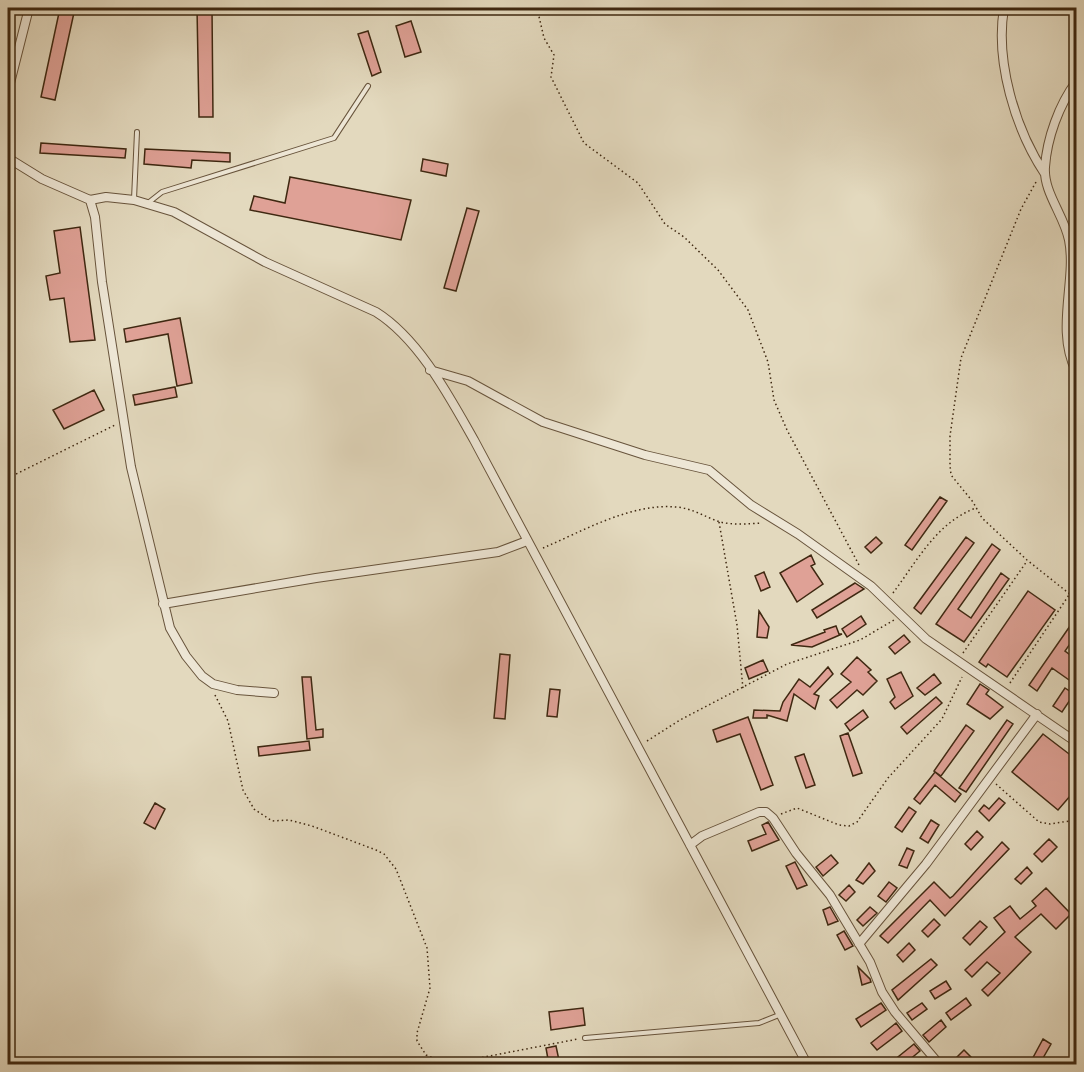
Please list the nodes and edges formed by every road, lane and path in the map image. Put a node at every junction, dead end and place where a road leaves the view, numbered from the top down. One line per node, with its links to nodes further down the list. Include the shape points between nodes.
1 (29, 8): 6 (street)
2 (537, 8): 23 (path, via 544,38 554,55 551,77 584,143 638,183 664,224 684,237 718,270 748,310 768,362 774,400 787,430)
3 (1004, 8): 9 (street, via 1002,45 1015,115)
4 (1077, 82): 9 (street, via 1056,120)
5 (368, 86): 12 (lane, via 334,138 162,192)
6 (8, 91)
7 (137, 132): 11 (lane)
8 (8, 158): 10 (street, via 42,179)
9 (1045, 174): 14 (street, via 1069,237 1066,314); 17 (path, via 1040,175 1021,209 961,358 950,436 951,475)
10 (90, 200): 11 (street); 15 (street)
11 (134, 200): 12 (street)
12 (147, 204): 13 (street, via 174,212 265,262 376,312 402,332)
13 (430, 370): 19 (street, via 468,381 538,419 578,434 666,461 704,467); 20 (street, via 454,405)
14 (1077, 371)
15 (123, 421): 16 (path); 27 (street)
16 (8, 478)
17 (977, 507): 22 (path, via 982,518); 26 (path, via 960,513 945,525)
18 (718, 521): 19 (path); 21 (path, via 692,509 658,507 603,522); 31 (path, via 737,625)
19 (777, 521): 26 (street, via 860,577)
20 (528, 541): 21 (street); 27 (street, via 498,552)
21 (533, 552): 37 (street)
22 (1027, 560): 24 (path); 29 (path)
23 (862, 570)
24 (1070, 594): 25 (path); 32 (path)
25 (1077, 599)
26 (887, 601): 28 (street)
27 (163, 604): 34 (street, via 176,641 202,676 213,684 237,690)
28 (900, 616): 29 (street); 31 (path, via 874,634 787,664)
29 (957, 662): 30 (street)
30 (967, 669): 32 (street); 39 (path, via 942,719 888,778 857,822 839,825 797,808)
31 (743, 689): 37 (path, via 653,735)
32 (1004, 692): 35 (street)
33 (213, 693): 44 (path, via 228,720 243,790 254,809 272,820 312,826 376,850 396,869 427,948 430,988 417,1032 417,1041 426,1055 448,1064)
34 (274, 693)
35 (1037, 714): 36 (street); 38 (street)
36 (1077, 742)
37 (642, 755): 41 (street)
38 (989, 778): 40 (path, via 1039,822); 42 (street, via 926,864)
39 (773, 818): 41 (street, via 759,812); 42 (street, via 830,895)
40 (1077, 820)
41 (690, 845): 43 (street)
42 (859, 944): 46 (street, via 895,1012)
43 (779, 1015): 44 (lane, via 759,1023); 45 (street)
44 (585, 1038)
45 (807, 1065)
46 (939, 1065)

